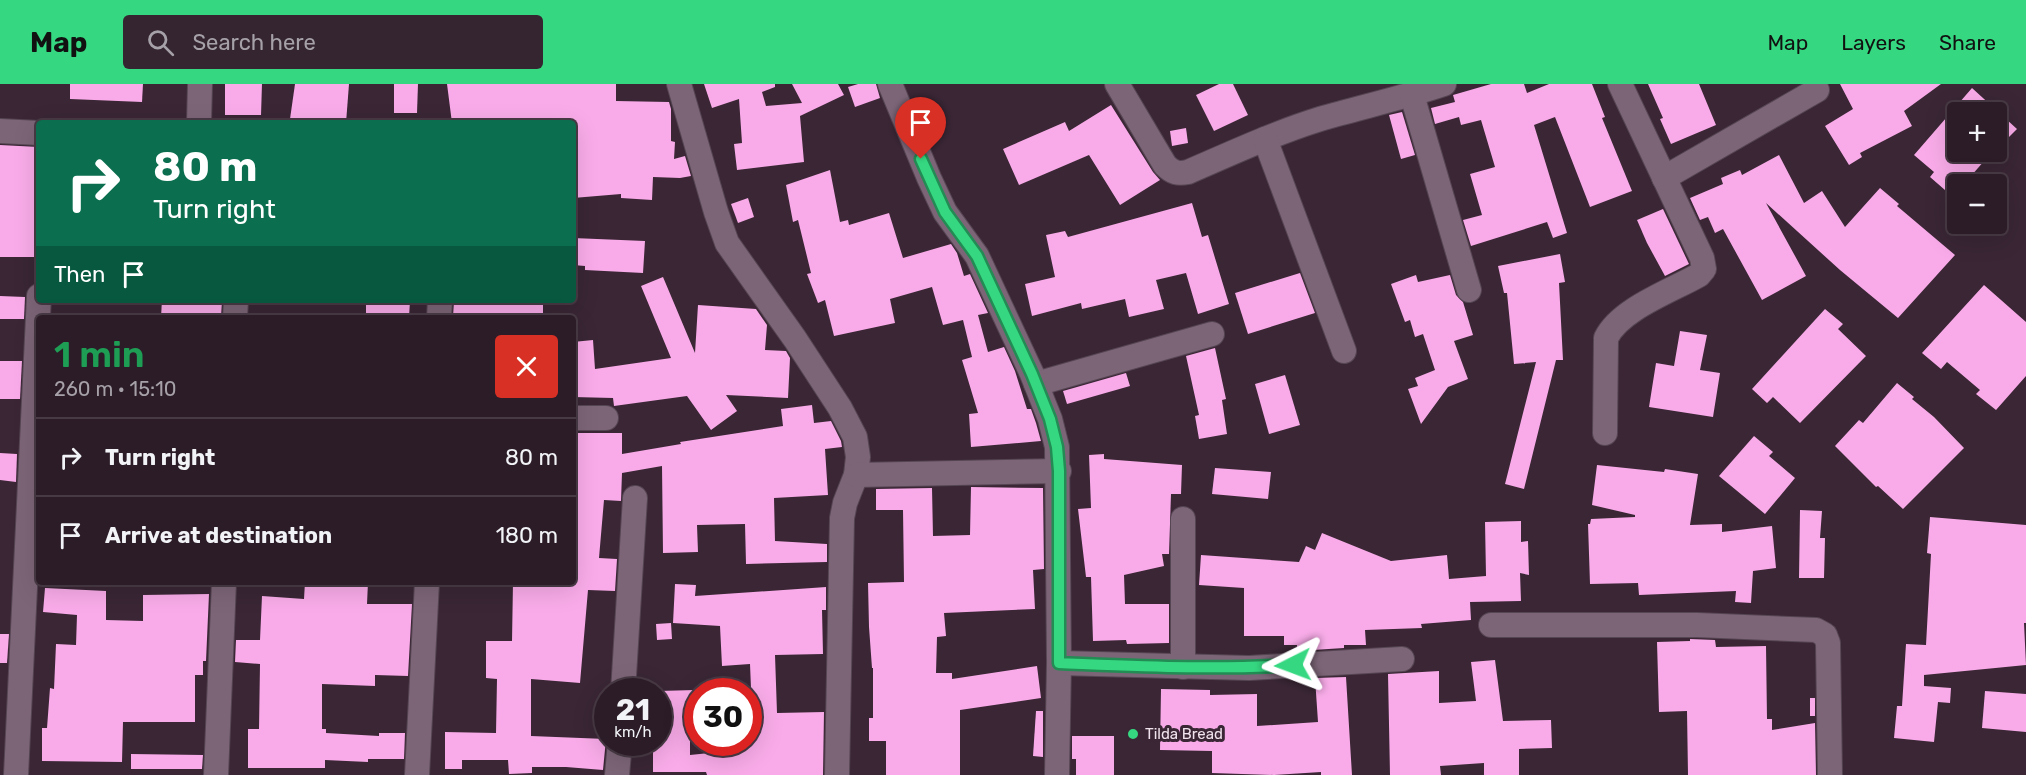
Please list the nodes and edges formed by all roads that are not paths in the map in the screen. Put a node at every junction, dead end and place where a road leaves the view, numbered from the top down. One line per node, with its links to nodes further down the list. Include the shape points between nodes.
1 (201, 84): 9 (street)
2 (679, 84): 23 (street, via 727,243 840,408 858,447)
3 (890, 84): 18 (street, via 945,212 977,256)
4 (1117, 84): 12 (street, via 1173,172 1188,172)
5 (1444, 84): 8 (street)
6 (1620, 84): 13 (street)
7 (1817, 90): 13 (street)
8 (1412, 95): 12 (street); 14 (street)
9 (199, 120)
10 (0, 131): 11 (street)
11 (36, 133)
12 (1265, 139): 16 (street)
13 (1664, 177): 21 (street, via 1704,269 1625,315 1611,329 1606,338)
14 (1469, 290)
15 (1212, 334): 18 (street)
16 (1344, 351)
17 (36, 358): 34 (street)
18 (1036, 384): 22 (street, via 1050,419)
19 (576, 418): 20 (street)
20 (606, 418)
21 (1605, 433)
22 (1059, 471): 23 (street); 30 (street)
23 (856, 475): 38 (street, via 842,518)
24 (635, 498): 32 (street)
25 (1183, 519): 31 (street)
26 (224, 585): 35 (street)
27 (427, 585): 36 (street)
28 (1491, 625): 40 (street, via 1697,625 1816,630 1825,635 1828,643)
29 (1402, 659): 31 (street)
30 (1059, 663): 31 (street); 39 (street)
31 (1184, 668)
32 (624, 678)
33 (619, 756): 37 (street)
34 (16, 775)
35 (216, 775)
36 (417, 775)
37 (617, 775)
38 (837, 775)
39 (1057, 775)
40 (1830, 775)

